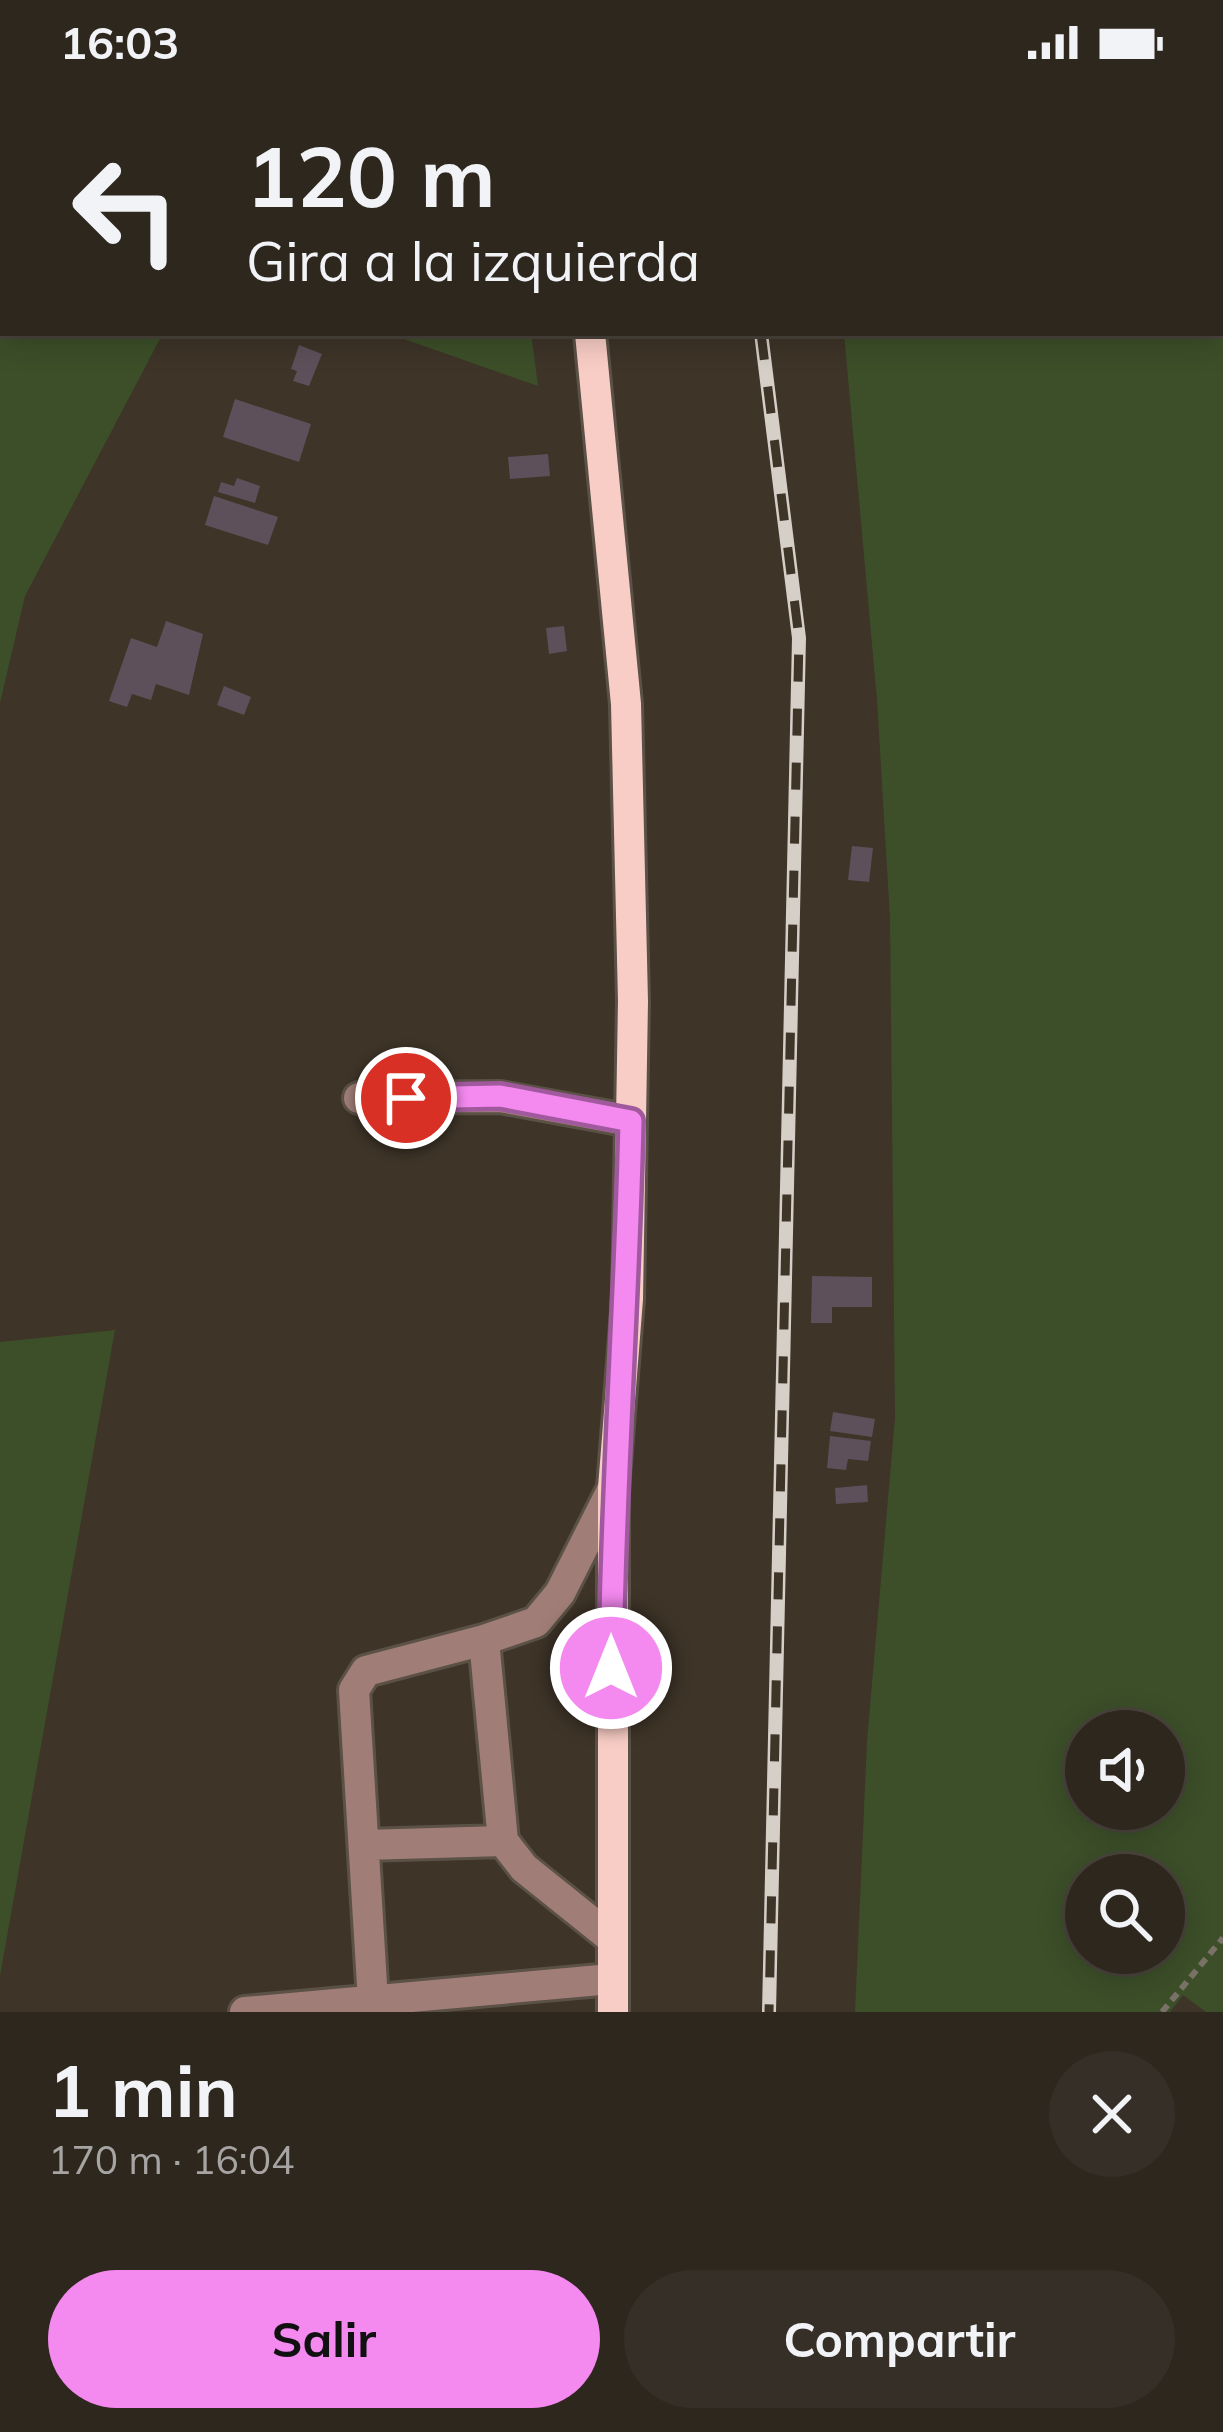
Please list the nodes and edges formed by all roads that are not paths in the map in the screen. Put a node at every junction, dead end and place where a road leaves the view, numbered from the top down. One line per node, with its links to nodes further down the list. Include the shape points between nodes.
1 (590, 336): 3 (main road, via 626,704)
2 (358, 1099): 3 (lane, via 500,1096)
3 (631, 1121): 4 (main road)
4 (613, 1488): 5 (lane, via 536,1622); 8 (main road)
5 (484, 1640): 6 (lane); 7 (lane, via 365,1671 354,1690)
6 (502, 1841): 7 (lane); 8 (lane)
7 (364, 1845): 10 (lane)
8 (610, 1937): 9 (main road)
9 (611, 1979): 10 (lane); 12 (main road)
10 (373, 2001): 11 (lane)
11 (245, 2012)
12 (613, 2012)

